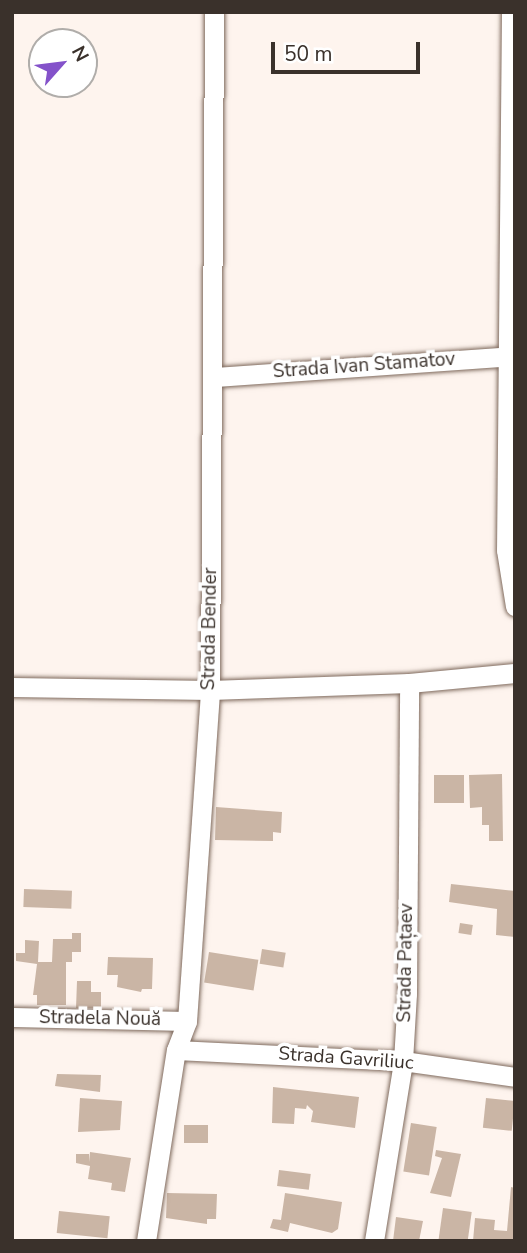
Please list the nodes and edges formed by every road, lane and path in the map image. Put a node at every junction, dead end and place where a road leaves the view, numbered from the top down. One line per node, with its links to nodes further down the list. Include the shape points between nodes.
1 (214, 12): 4 (street, Strada Bender, via 216,137 210,225)
2 (511, 12): 3 (street)
3 (510, 356): 4 (street, Strada Ivan Stamatov); 5 (street, via 506,550)
4 (214, 377): 9 (street, Strada Bender)
5 (515, 606)
6 (515, 673): 7 (street)
7 (409, 683): 9 (street); 13 (street, Strada Pațaev)
8 (12, 687): 9 (street)
9 (209, 690): 11 (street, Strada Bender)
10 (12, 1017): 11 (street, Stradela Nouă)
11 (187, 1021): 12 (street, Strada Bender)
12 (176, 1050): 13 (street, Strada Gavriliuc); 15 (street, Strada Bender)
13 (403, 1061): 14 (street, Strada Gavriliuc); 16 (street, Strada Pațaev)
14 (515, 1077)
15 (146, 1241)
16 (374, 1241)

